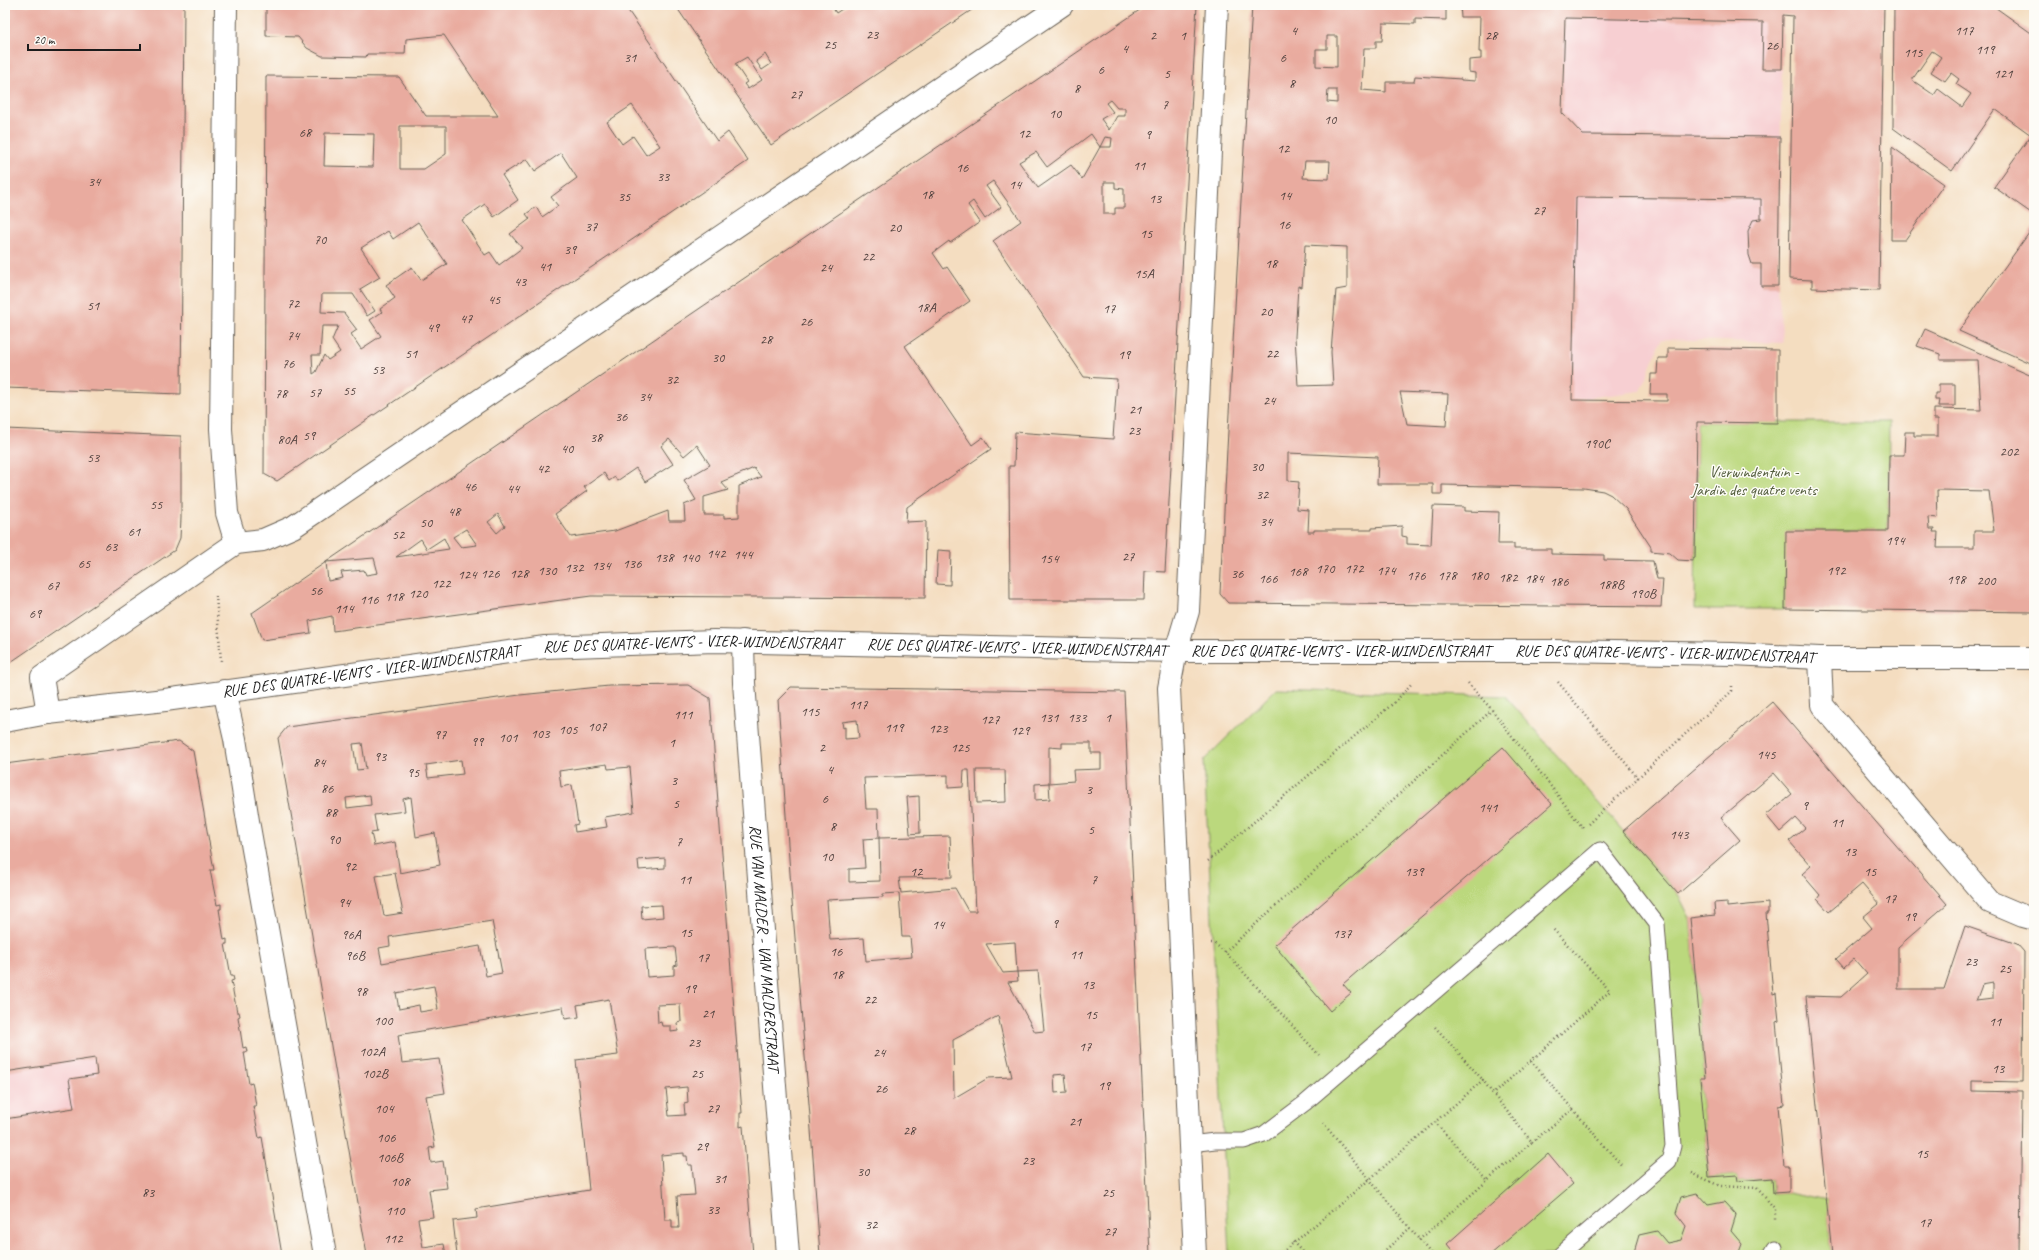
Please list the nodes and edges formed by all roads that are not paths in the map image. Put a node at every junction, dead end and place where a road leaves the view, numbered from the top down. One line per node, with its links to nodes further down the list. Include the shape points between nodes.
1 (226, 5): 4 (street, via 221,429 227,513)
2 (1062, 5): 4 (street, via 293,527 263,540)
3 (1217, 5): 6 (street, via 1188,612)
4 (236, 543): 10 (street, via 42,676)
5 (743, 641): 6 (street, RUE DES QUATRE-VENTS - VIER-WINDENSTRAAT); 9 (street, RUE DES QUATRE-VENTS - VIER-WINDENSTRAAT, via 546,647); 15 (street, RUE VAN MALDER - VAN MALDERSTRAAT, via 744,683)
6 (1176, 651): 7 (street, RUE DES QUATRE-VENTS - VIER-WINDENSTRAAT, via 1532,651); 13 (street, via 1168,688)
7 (1820, 658): 8 (street, RUE DES QUATRE-VENTS - VIER-WINDENSTRAAT); 12 (street, via 1822,704 1990,902)
8 (2034, 658)
9 (224, 692): 10 (street, RUE DES QUATRE-VENTS - VIER-WINDENSTRAAT); 14 (street, via 235,738)
10 (48, 713): 11 (street, RUE DES QUATRE-VENTS - VIER-WINDENSTRAAT)
11 (5, 721)
12 (2034, 918)
13 (1190, 1144): 16 (street); 17 (lane, via 1215,1141 1244,1142 1264,1134 1305,1103 1600,850 1657,924 1673,1146 1669,1161)
14 (324, 1255)
15 (788, 1255)
16 (1195, 1255)
17 (1560, 1255)

